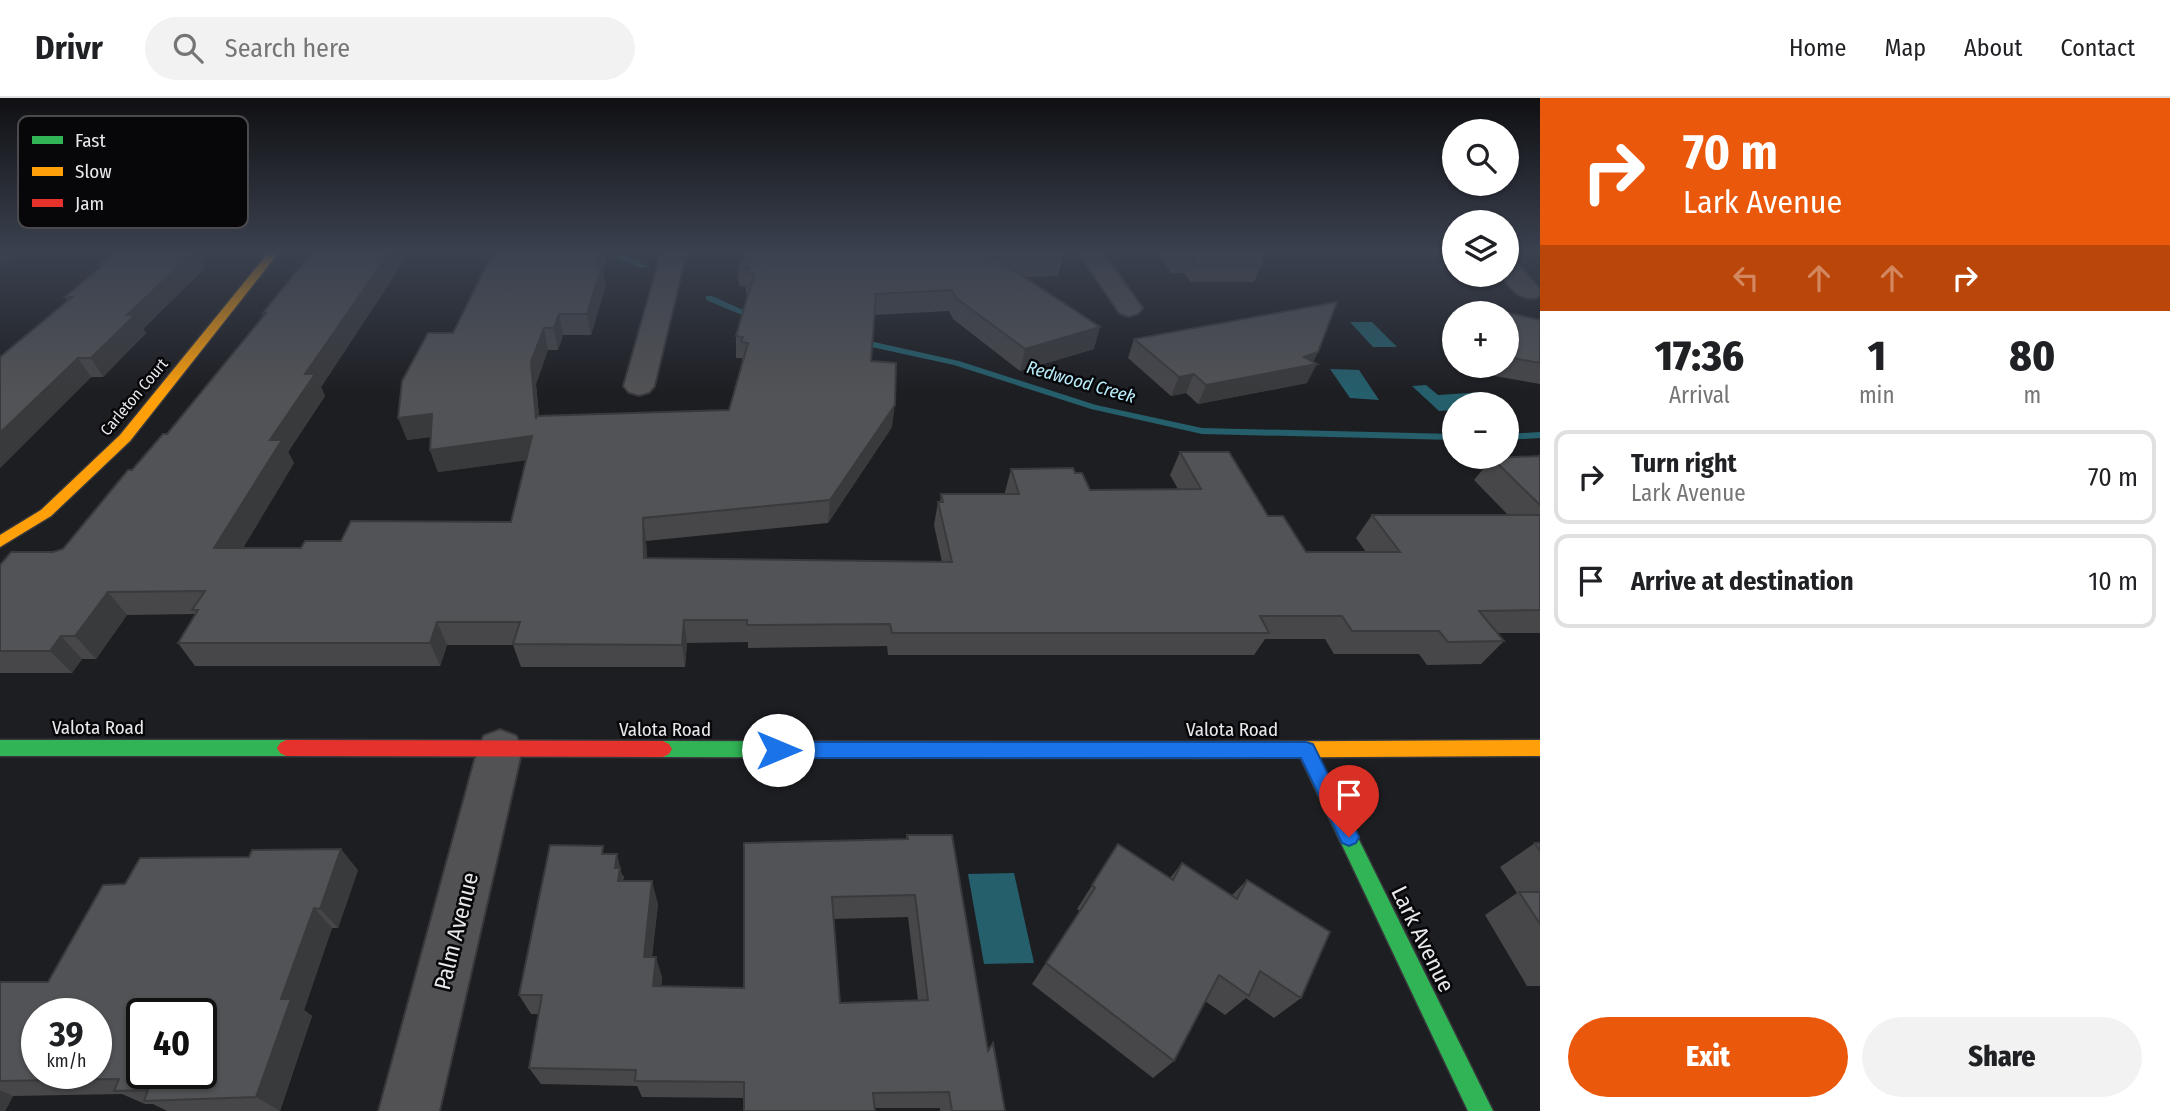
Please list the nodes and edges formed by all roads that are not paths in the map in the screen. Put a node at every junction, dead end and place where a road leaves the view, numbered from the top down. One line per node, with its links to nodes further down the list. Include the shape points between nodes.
1 (236, 299): 6 (street, Carleton Court, via 125,438 46,513)
2 (662, 299): 5 (street)
3 (1123, 299): 4 (street)
4 (1129, 308)
5 (639, 386)
6 (0, 542)
7 (0, 748): 9 (street, Valota Road)
8 (1540, 748): 10 (street, Valota Road)
9 (500, 750): 10 (street, Valota Road); 11 (street, Palm Avenue)
10 (1306, 750): 12 (street, Lark Avenue)
11 (410, 1111)
12 (1480, 1111)

